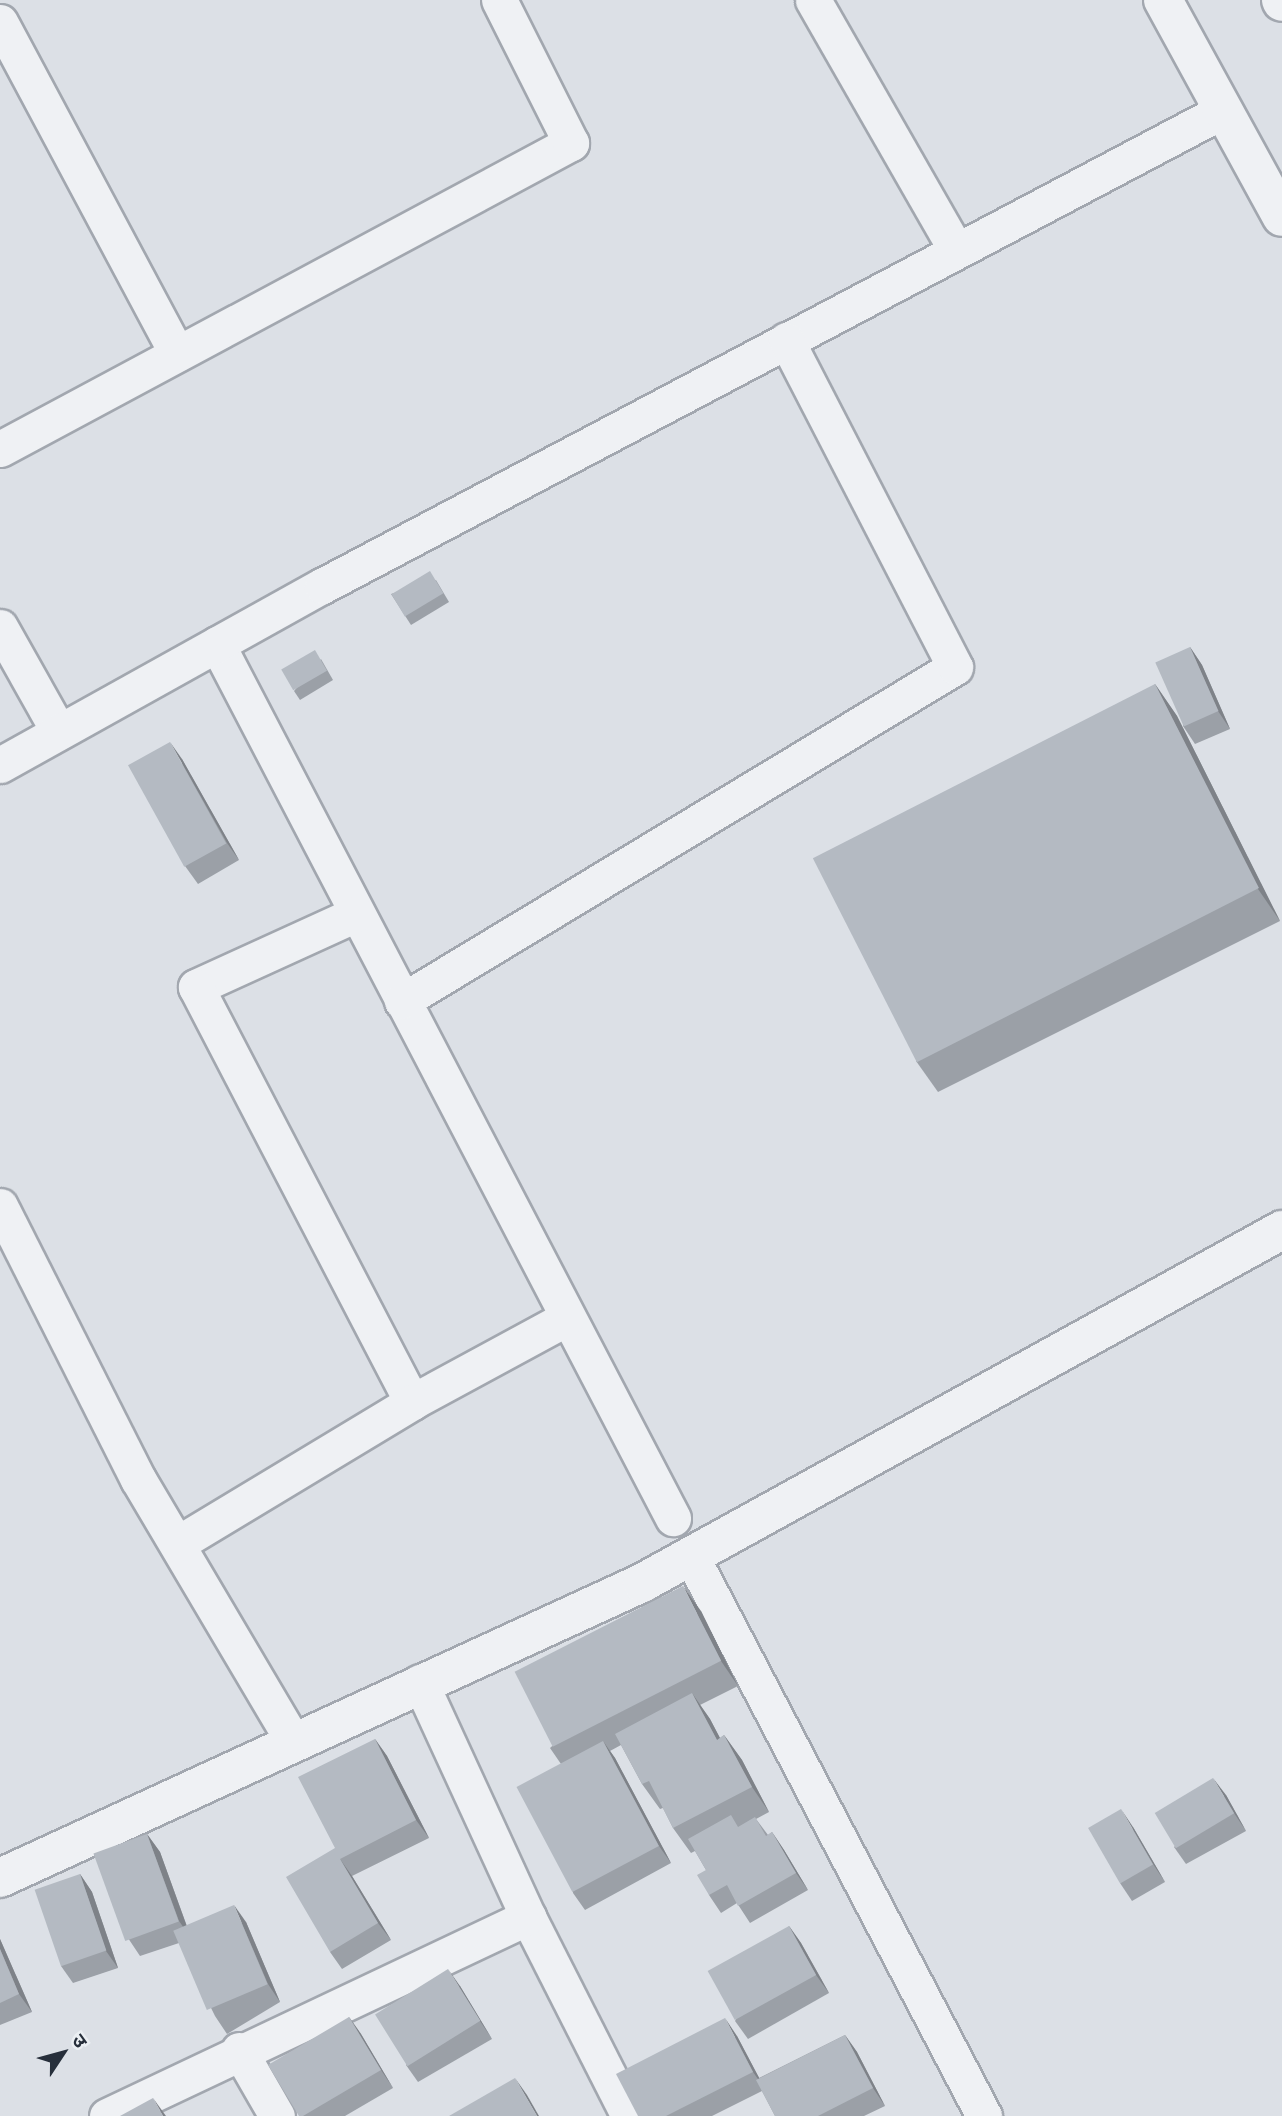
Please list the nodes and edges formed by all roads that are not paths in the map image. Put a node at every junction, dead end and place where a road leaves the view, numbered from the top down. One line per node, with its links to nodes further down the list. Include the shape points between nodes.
1 (499, 0): 9 (street, via 571,143)
2 (813, 0): 7 (street)
3 (1163, 0): 5 (street)
4 (0, 22): 9 (street)
5 (1222, 111): 6 (street); 7 (street)
6 (1282, 217)
7 (956, 250): 8 (street)
8 (786, 340): 12 (street); 16 (street, via 955,667)
9 (177, 354): 10 (street)
10 (0, 449)
11 (0, 628): 13 (street)
12 (217, 644): 13 (street); 15 (street)
13 (59, 732): 14 (street)
14 (0, 765)
15 (356, 914): 16 (street); 20 (street, via 196,987)
16 (402, 1001): 19 (street)
17 (0, 1206): 22 (street, via 138,1479)
18 (1282, 1230): 23 (street)
19 (567, 1318): 20 (street); 21 (street)
20 (412, 1402): 22 (street)
21 (673, 1518)
22 (177, 1544): 25 (street)
23 (691, 1556): 24 (street, via 642,1583); 32 (street)
24 (420, 1682): 25 (street); 27 (street)
25 (293, 1741): 26 (street)
26 (0, 1878)
27 (528, 1917): 28 (street); 31 (street)
28 (239, 2050): 29 (street); 30 (street)
29 (107, 2116)
30 (277, 2116)
31 (629, 2116)
32 (984, 2116)

